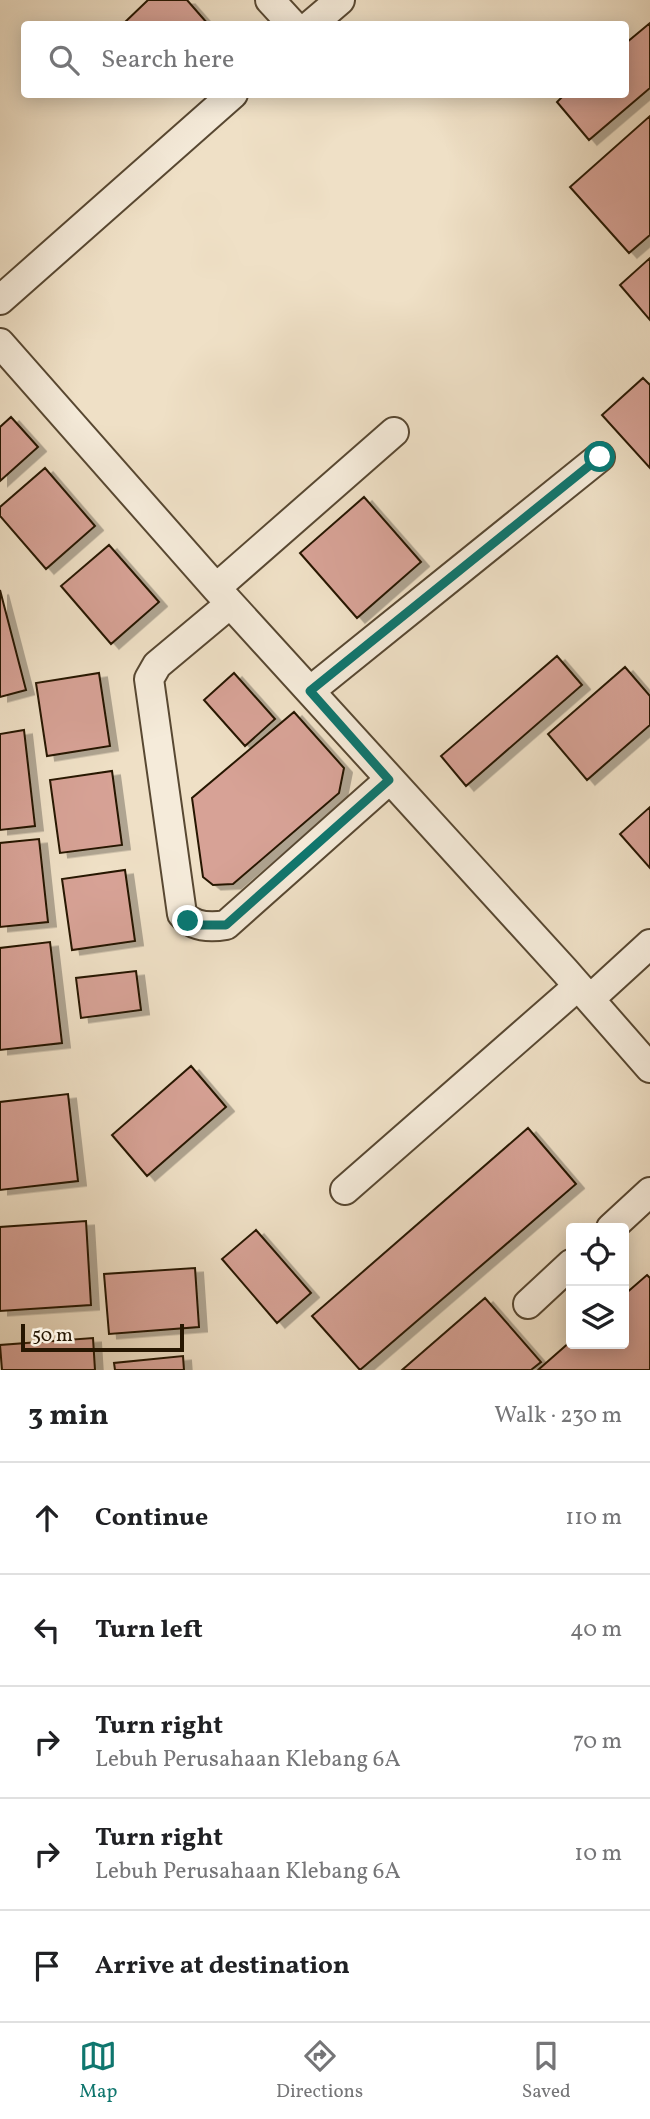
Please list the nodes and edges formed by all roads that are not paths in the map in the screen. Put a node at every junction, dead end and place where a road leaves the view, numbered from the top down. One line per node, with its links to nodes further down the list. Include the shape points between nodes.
1 (270, 0): 3 (street)
2 (340, 0): 4 (street)
3 (289, 21)
4 (316, 21)
5 (228, 98): 6 (street)
6 (0, 300)
7 (0, 344): 10 (street)
8 (394, 432): 10 (street)
9 (600, 457): 11 (street)
10 (223, 596): 11 (street); 12 (street, via 149,679 182,914 188,921 226,925)
11 (310, 691): 12 (street)
12 (389, 780): 14 (street)
13 (650, 944): 14 (street)
14 (584, 993): 15 (street); 16 (street)
15 (650, 1068)
16 (345, 1190)
17 (650, 1192): 18 (street)
18 (616, 1223)
19 (566, 1270): 20 (street)
20 (528, 1304)

